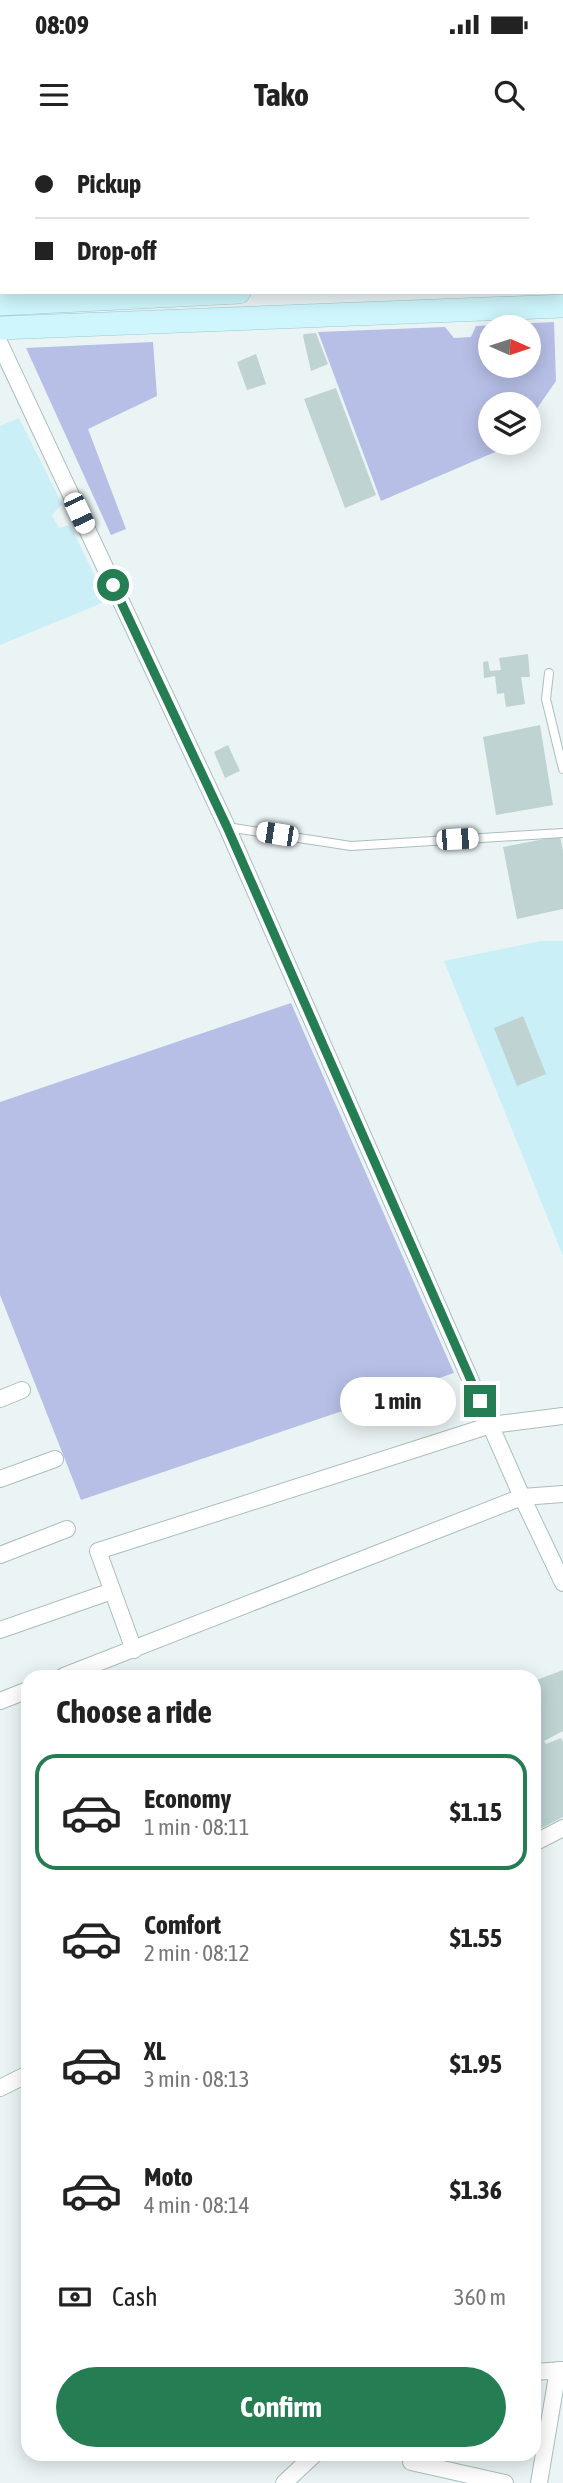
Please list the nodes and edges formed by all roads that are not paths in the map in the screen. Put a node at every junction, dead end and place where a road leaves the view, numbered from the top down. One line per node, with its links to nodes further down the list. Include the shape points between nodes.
1 (199, 294): 2 (street)
2 (0, 304)
3 (563, 306): 4 (street)
4 (0, 328)
5 (0, 344): 8 (street)
6 (549, 673): 7 (lane, via 546,699)
7 (563, 769)
8 (227, 827): 9 (lane, via 351,846); 13 (street)
9 (563, 833)
10 (22, 1390): 11 (street)
11 (0, 1399)
12 (563, 1416): 13 (street)
13 (491, 1426): 17 (street); 21 (street, via 98,1551)
14 (55, 1459): 15 (street)
15 (0, 1479)
16 (563, 1494): 17 (street)
17 (522, 1497): 20 (street); 23 (street)
18 (67, 1529): 19 (street)
19 (0, 1555)
20 (563, 1583)
21 (111, 1591): 22 (street); 23 (street)
22 (0, 1630)
23 (134, 1650): 24 (street)
24 (80, 1670)
25 (21, 1693): 26 (street)
26 (0, 1701)
27 (563, 1828): 28 (street)
28 (541, 1839)
29 (21, 2078): 30 (street)
30 (0, 2088)
31 (560, 2370): 32 (street); 33 (street)
32 (541, 2371)
33 (555, 2439): 38 (street)
34 (308, 2461): 36 (street)
35 (411, 2462): 37 (street)
36 (284, 2483)
37 (505, 2483)
38 (539, 2483)

